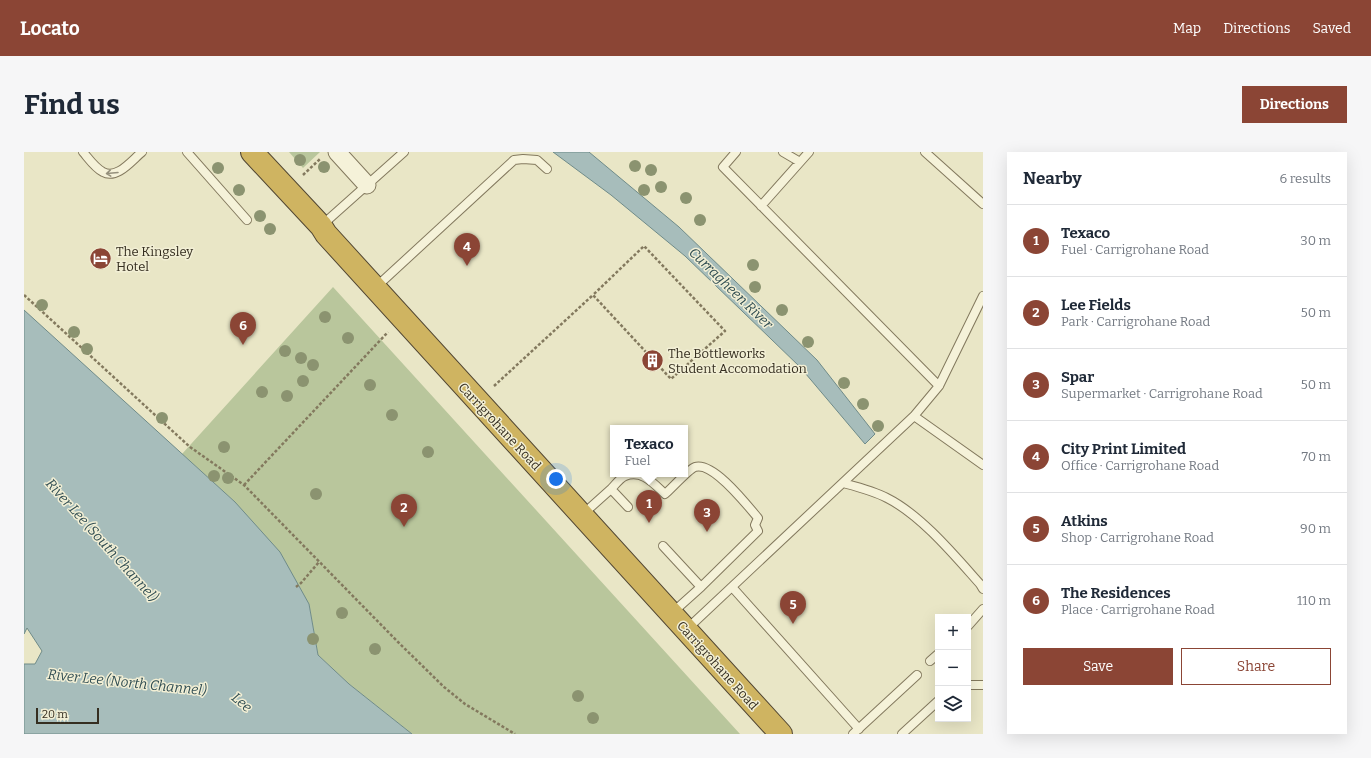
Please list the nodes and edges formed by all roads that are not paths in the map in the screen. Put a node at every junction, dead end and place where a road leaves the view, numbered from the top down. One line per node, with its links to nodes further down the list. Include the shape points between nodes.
1 (83, 152): 2 (lane, one-way to 1, via 119,172 110,174 104,173)
2 (142, 152)
3 (187, 152): 16 (lane)
4 (252, 152): 17 (highway, Carrigrohane Road)
5 (404, 152): 13 (lane)
6 (736, 152): 15 (lane, via 723,167)
7 (783, 152): 11 (lane)
8 (809, 152): 11 (lane)
9 (925, 152): 14 (lane)
10 (330, 154): 13 (street)
11 (800, 162): 15 (lane)
12 (547, 169): 18 (lane, via 537,160 514,160)
13 (367, 185): 17 (lane)
14 (983, 204)
15 (761, 206): 20 (lane)
16 (247, 220)
17 (321, 226): 18 (highway, Carrigrohane Road)
18 (374, 288): 30 (highway, Carrigrohane Road)
19 (983, 296): 20 (lane)
20 (939, 386): 21 (lane)
21 (914, 416): 22 (lane); 27 (lane)
22 (983, 465)
23 (688, 473): 32 (lane, via 694,467 710,470 720,477 758,518 755,525 758,531)
24 (624, 477): 28 (lane)
25 (644, 477): 26 (lane, via 665,494)
26 (683, 477)
27 (843, 482): 33 (lane); 34 (lane, via 888,498 918,519 957,558)
28 (611, 488): 29 (lane); 30 (lane)
29 (628, 507)
30 (582, 515): 36 (highway, Carrigrohane Road)
31 (663, 546): 32 (lane)
32 (701, 587): 36 (lane)
33 (732, 587): 38 (lane); 45 (lane)
34 (983, 589)
35 (983, 609): 37 (lane)
36 (672, 613): 38 (highway, Carrigrohane Road)
37 (971, 623)
38 (686, 630): 46 (highway, Carrigrohane Road)
39 (935, 657): 40 (lane)
40 (930, 661)
41 (917, 675): 45 (lane)
42 (971, 685): 43 (lane)
43 (983, 685)
44 (935, 704): 47 (lane)
45 (856, 731)
46 (781, 734)
47 (902, 734)

